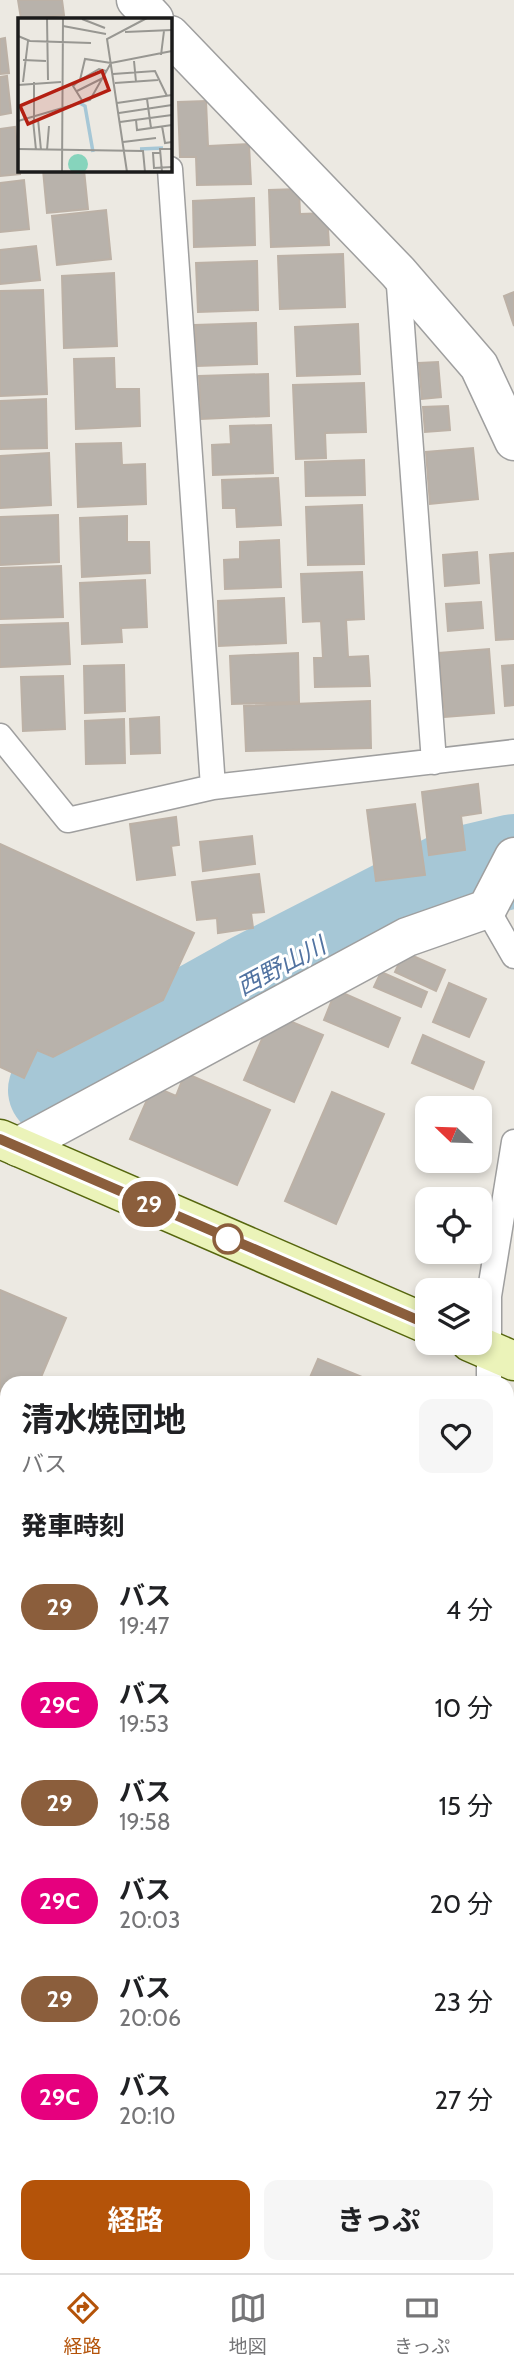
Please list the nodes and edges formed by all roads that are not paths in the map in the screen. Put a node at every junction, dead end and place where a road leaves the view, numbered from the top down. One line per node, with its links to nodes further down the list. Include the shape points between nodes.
1 (136, 0): 2 (street)
2 (154, 18)
3 (172, 37): 5 (street)
4 (170, 172): 10 (lane)
5 (398, 272): 6 (street, via 479,366); 9 (lane)
6 (514, 441)
7 (0, 736): 10 (lane, via 68,820)
8 (514, 752): 9 (lane)
9 (434, 762): 10 (lane)
10 (213, 787)
11 (514, 857): 12 (street)
12 (487, 909): 13 (lane); 15 (street, via 407,937)
13 (514, 956)
14 (514, 1142): 17 (lane, via 489,1296)
15 (9, 1143): 16 (street)
16 (415, 1319)
17 (491, 1359)

